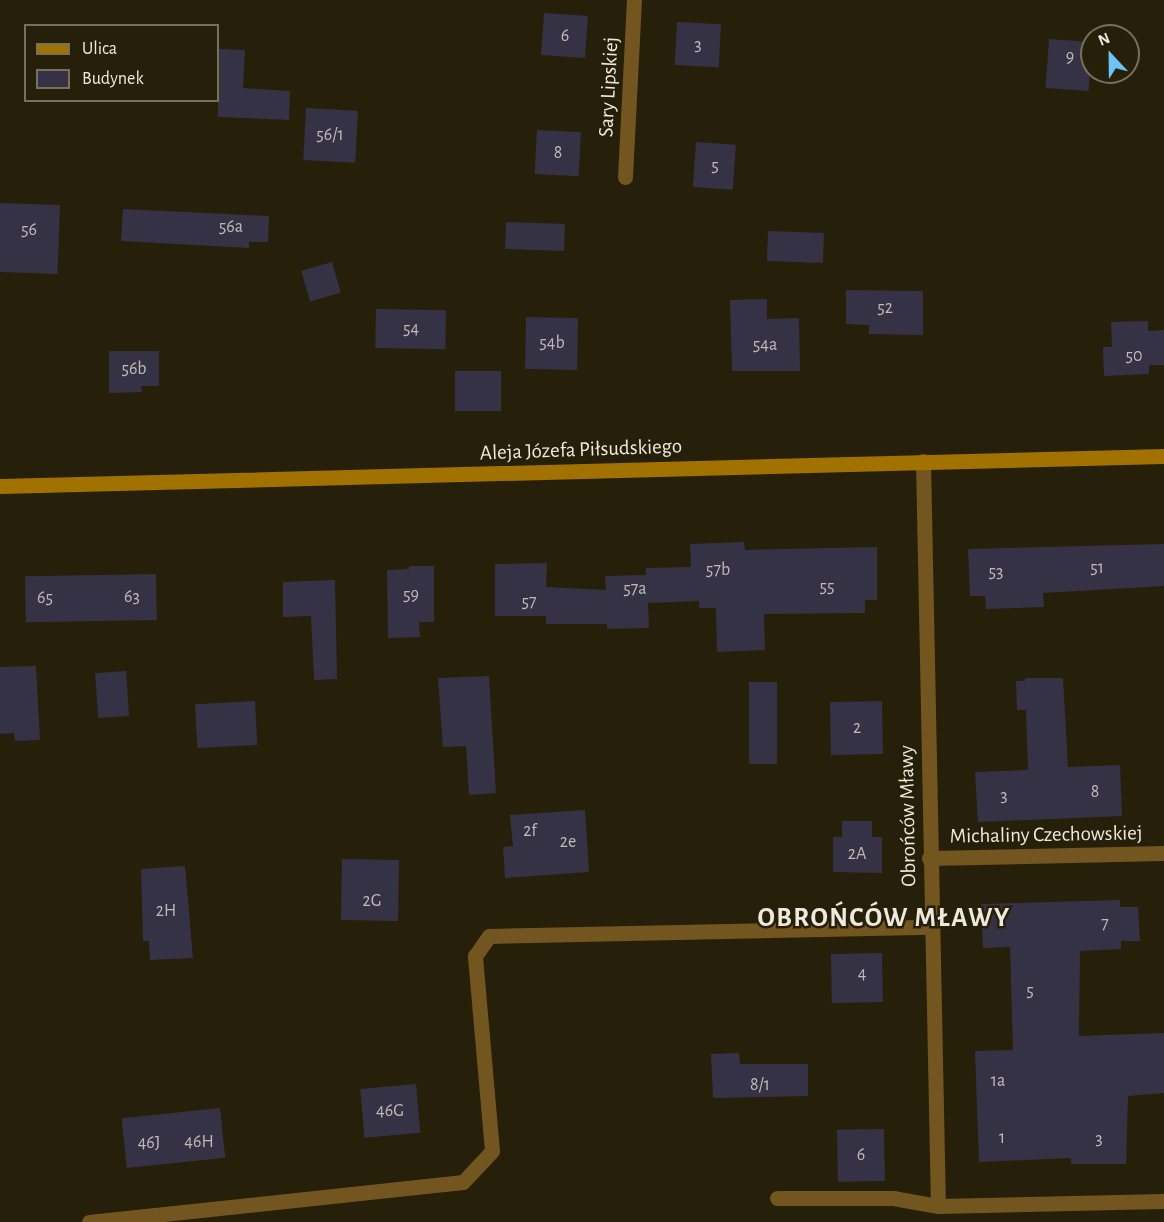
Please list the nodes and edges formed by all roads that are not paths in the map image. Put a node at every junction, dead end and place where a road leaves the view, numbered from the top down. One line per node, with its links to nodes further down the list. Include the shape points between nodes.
1 (634, 0): 2 (street, Sary Lipskiej)
2 (626, 177)
3 (1164, 456): 4 (main road, Aleja Józefa Piłsudskiego)
4 (923, 461): 5 (main road, Aleja Józefa Piłsudskiego); 7 (street, Obrońców Mławy)
5 (0, 486)
6 (1164, 853): 7 (street, Michaliny Czechowskiej)
7 (929, 858): 8 (street, Obrońców Mławy)
8 (931, 927): 11 (street, Obrońców Mławy); 12 (street, via 489,936 476,957 492,1151 463,1182)
9 (777, 1198): 11 (street, via 893,1198)
10 (1164, 1201): 11 (street)
11 (938, 1206)
12 (89, 1222)

